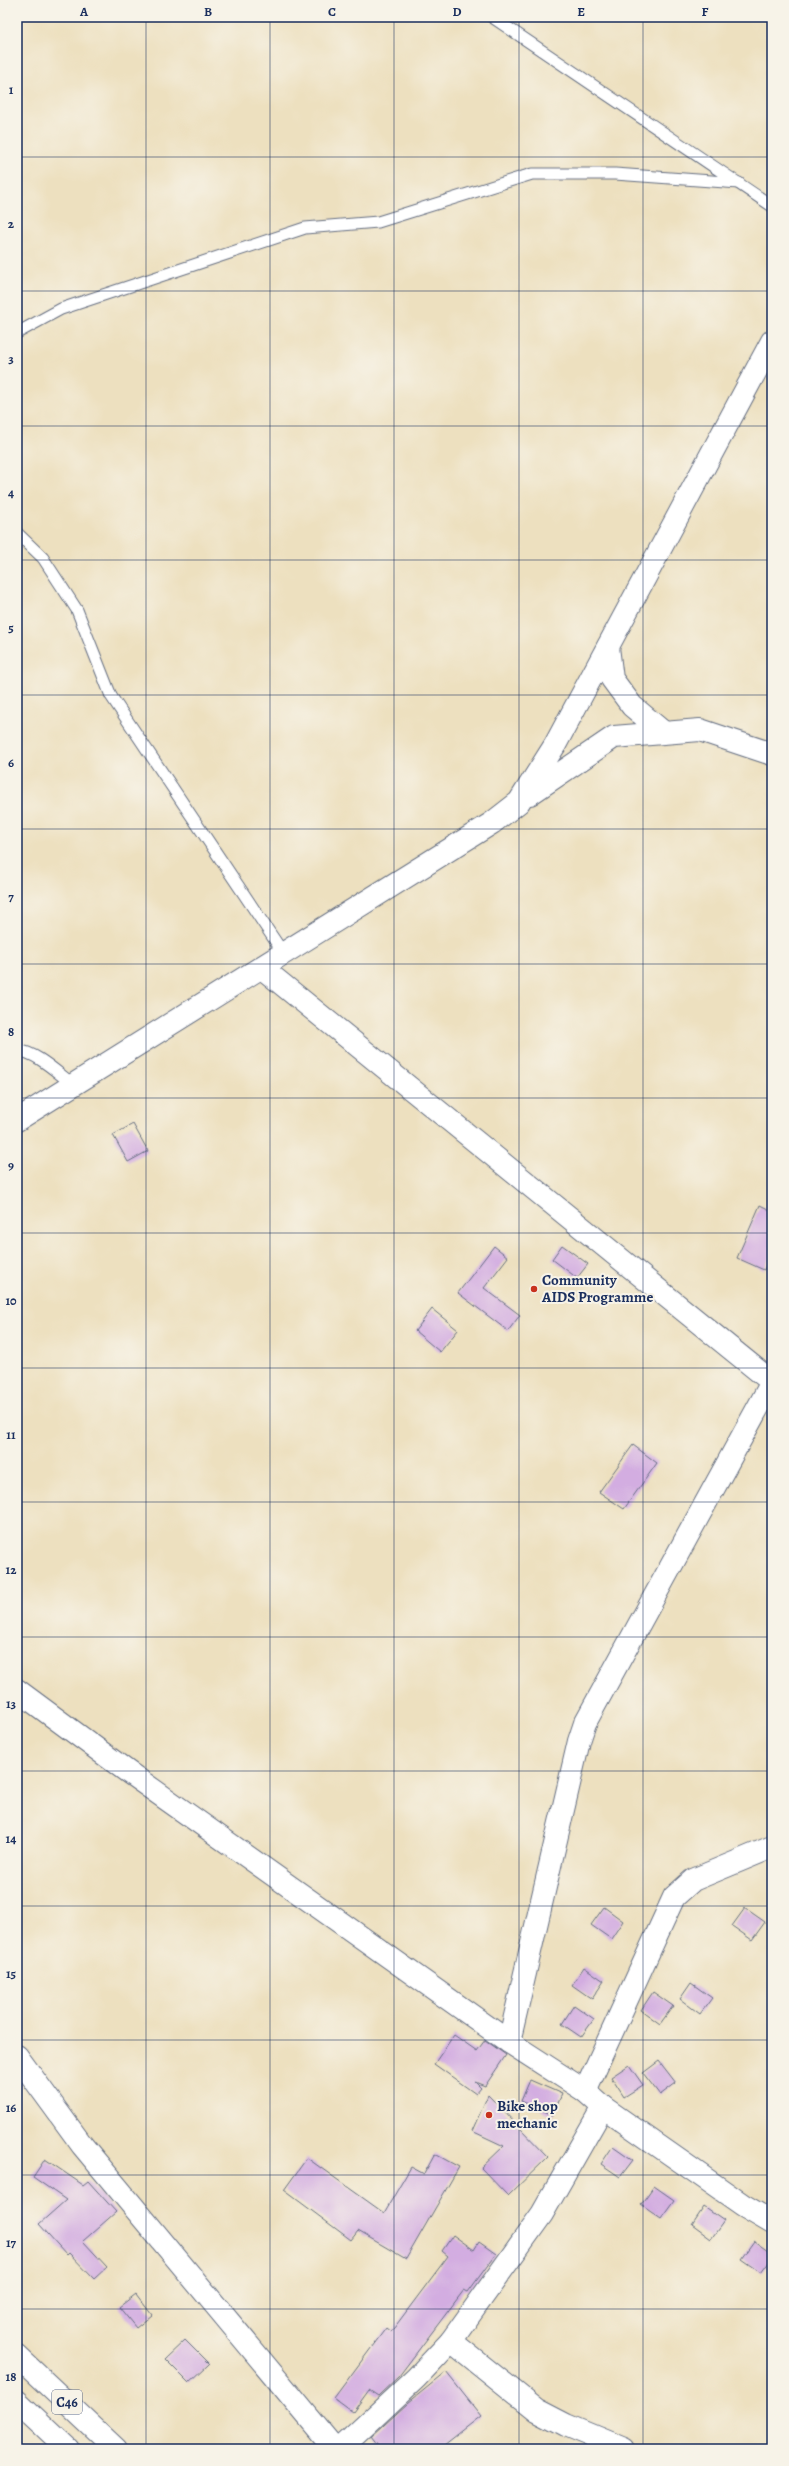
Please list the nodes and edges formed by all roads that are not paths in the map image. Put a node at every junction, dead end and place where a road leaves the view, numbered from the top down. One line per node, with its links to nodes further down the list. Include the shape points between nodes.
1 (492, 17): 2 (lane)
2 (739, 183): 3 (lane); 4 (lane, via 616,174 532,174 378,222 304,228 61,309)
3 (772, 206)
4 (17, 333)
5 (772, 341): 7 (street)
6 (17, 533): 11 (lane, via 43,558 77,610 111,696)
7 (608, 647): 8 (street, via 612,679 632,706); 10 (street, via 540,772)
8 (663, 732): 9 (street, via 700,730); 10 (street, via 614,737)
9 (772, 754)
10 (519, 802): 11 (street, via 492,823)
11 (284, 954): 12 (street)
12 (262, 968): 14 (street); 16 (street)
13 (17, 1050): 14 (lane, via 24,1051)
14 (74, 1085): 15 (street)
15 (17, 1120)
16 (772, 1382): 19 (street, via 578,1741)
17 (17, 1690): 19 (street, via 128,1772)
18 (772, 1847): 21 (street, via 693,1880 674,1897)
19 (509, 2042): 21 (street)
20 (17, 2056): 29 (street, via 82,2145)
21 (585, 2091): 22 (street)
22 (603, 2107): 23 (street, via 743,2205); 24 (street, via 542,2214)
23 (772, 2222)
24 (451, 2341): 30 (street, via 416,2378); 31 (street, via 537,2410)
25 (17, 2356): 28 (street, C46)
26 (17, 2401): 27 (street, C46)
27 (68, 2449)
28 (116, 2449)
29 (334, 2449)
30 (340, 2449)
31 (624, 2449)

